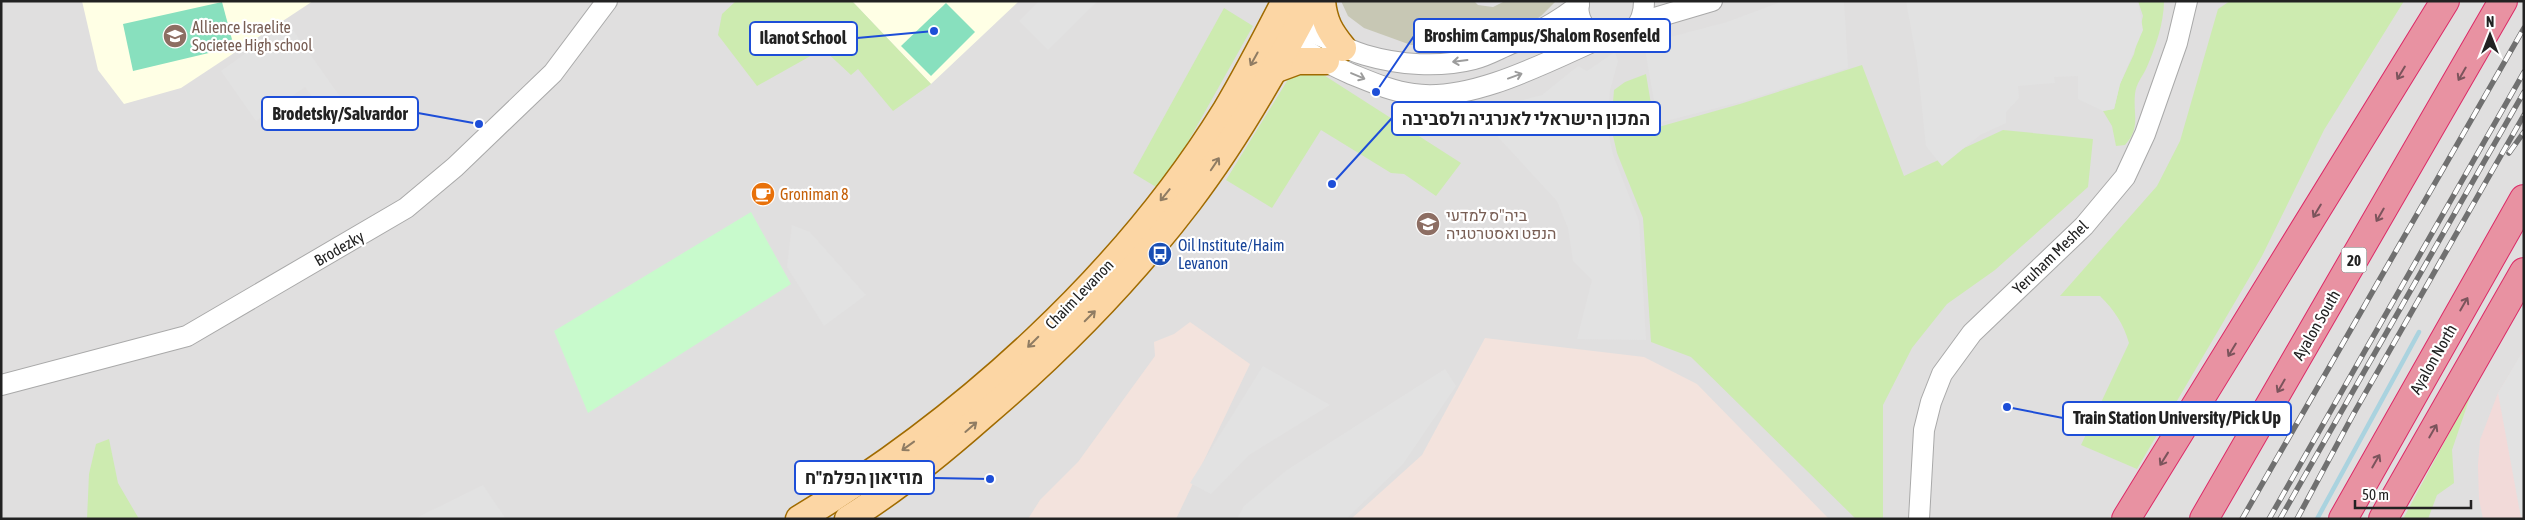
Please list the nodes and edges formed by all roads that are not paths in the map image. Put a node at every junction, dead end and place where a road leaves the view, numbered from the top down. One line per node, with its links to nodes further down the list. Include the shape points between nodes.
1 (607, 1): 20 (street, Brodezky, via 553,73 455,167 406,208 187,336)
2 (1311, 1): 12 (main road, Chaim Levanon)
3 (1322, 1): 16 (main road, via 1323,19)
4 (1644, 1): 13 (street)
5 (1712, 1): 13 (street)
6 (2173, 1): 15 (street, Yeruham Meshel)
7 (2187, 1): 15 (street, Yeruham Meshel)
8 (2202, 1): 15 (street)
9 (2445, 1): 26 (highway, one-way to 26)
10 (2503, 1): 27 (highway, Ayalon South / 20, one-way to 27)
11 (1579, 3): 14 (street, via 1584,25); 16 (street, one-way to 16, via 1560,21 1475,59 1418,64)
12 (1287, 22): 16 (street); 17 (main road, Chaim Levanon); 22 (main road, Chaim Levanon, one-way to 22, via 1171,188 1104,270 1014,361 935,426 852,487)
13 (1640, 22): 14 (street, via 1624,37)
14 (1601, 38): 16 (street, one-way to 14, via 1380,86 1432,95 1490,85)
15 (2177, 43): 21 (street, Yeruham Meshel, via 2126,177 2084,226 1972,333 1953,356 1931,402 1924,430)
16 (1334, 54): 17 (main road, via 1298,61)
17 (1272, 71): 23 (main road, Chaim Levanon, one-way to 17, via 946,448 1010,393 1117,289 1190,200 1244,121)
18 (2524, 199): 28 (highway, Ayalon North, one-way to 18)
19 (2524, 272): 29 (highway, one-way to 19)
20 (1, 386)
21 (1923, 466): 24 (street, Yeruham Meshel); 25 (street, Yeruham Meshel)
22 (799, 519)
23 (848, 519)
24 (1919, 519)
25 (1928, 519)
26 (2126, 519)
27 (2204, 519)
28 (2343, 519)
29 (2383, 519)

